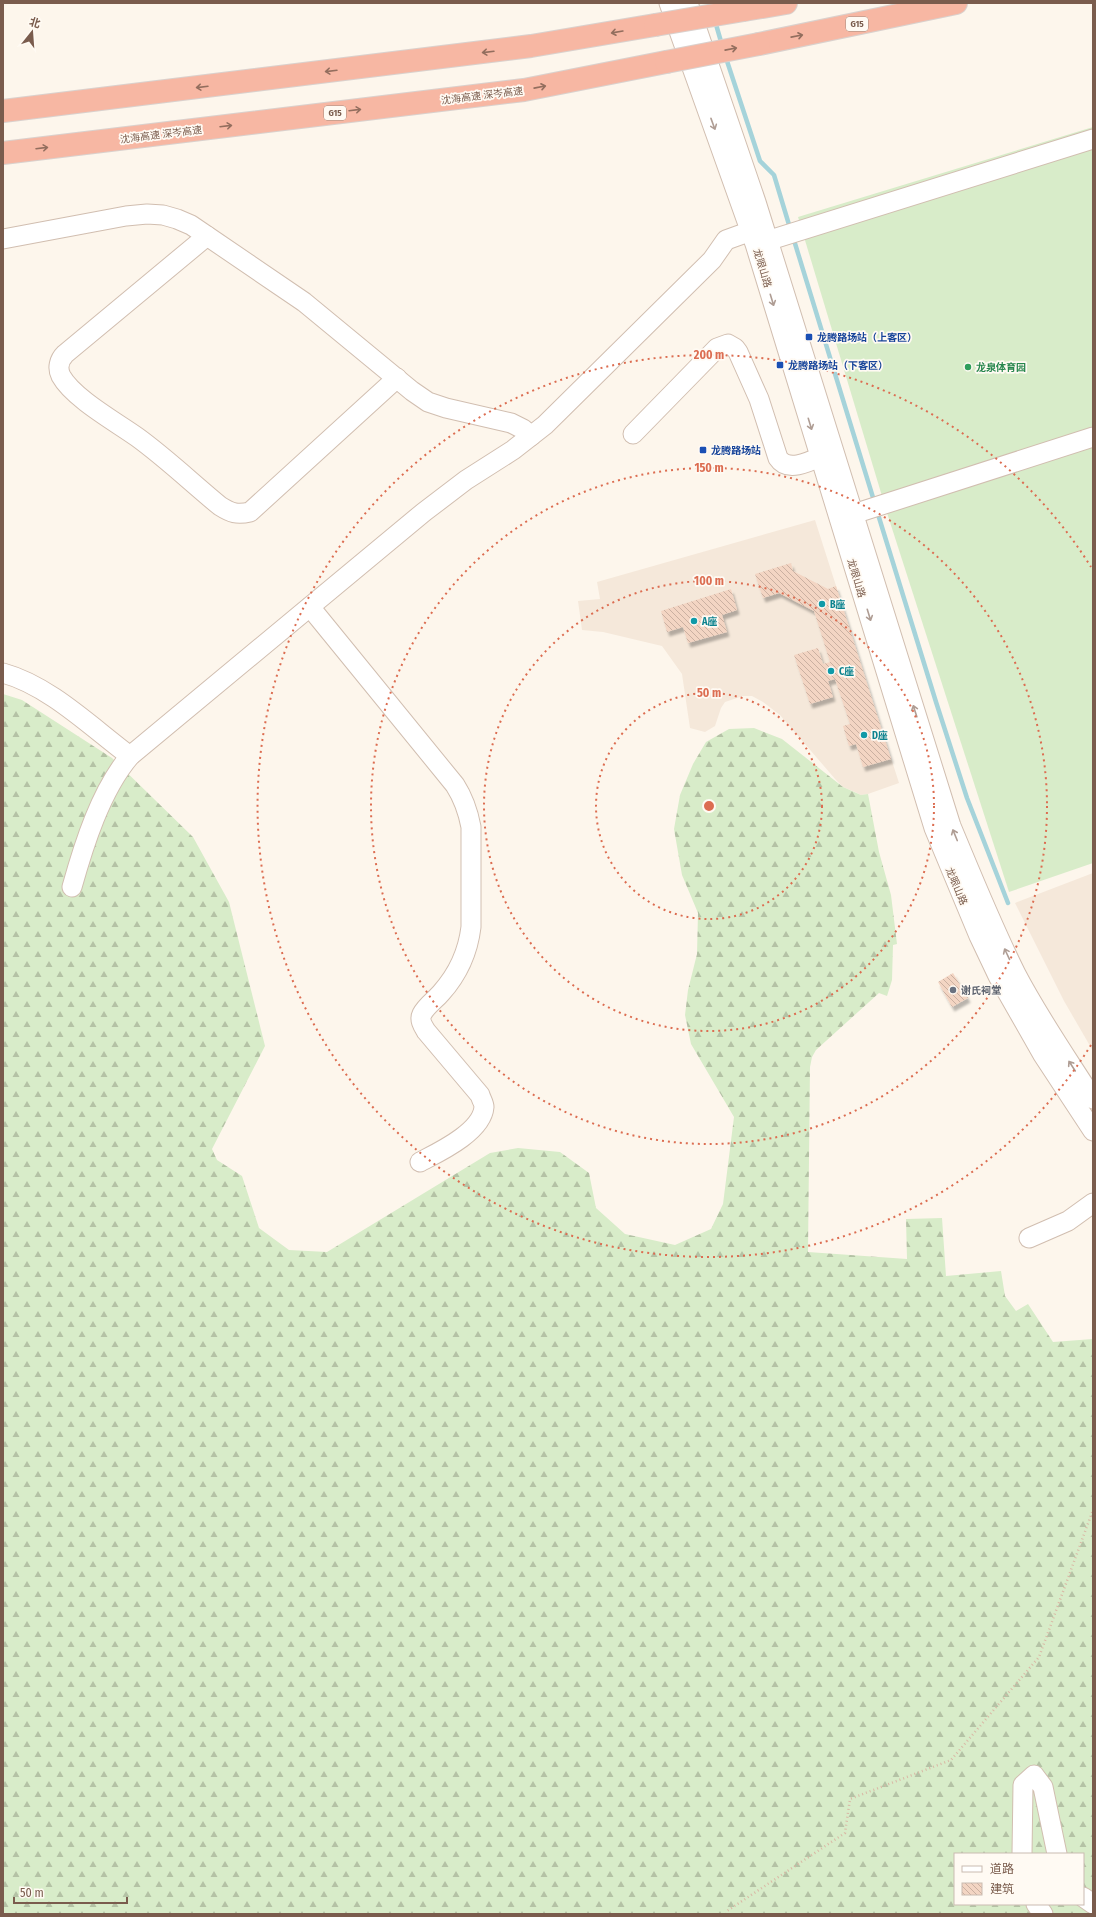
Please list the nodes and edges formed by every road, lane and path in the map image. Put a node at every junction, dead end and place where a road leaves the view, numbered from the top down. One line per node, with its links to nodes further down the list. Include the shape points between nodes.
1 (669, 3): 8 (street, 龙眼山路, one-way to 8)
2 (688, 3): 8 (street, 龙眼山路)
3 (786, 3): 5 (highway, one-way to 5, bridge, via 531,46)
4 (956, 3): 7 (highway, 沈海高速 深岑高速 / G15, one-way to 4, bridge, via 524,90)
5 (3, 111)
6 (1093, 139): 8 (street, via 795,233)
7 (3, 153)
8 (760, 235): 13 (street, via 732,237 722,244 712,260); 15 (street, 龙眼山路)
9 (208, 236): 10 (street, via 178,219 147,214); 11 (street, via 304,302); 11 (street, via 60,358 59,365 60,375 67,384 138,438 220,506 239,514 250,512)
10 (3, 239)
11 (397, 378): 13 (street, via 428,402 511,424)
12 (633, 434): 15 (street, via 717,348 728,344 738,352 782,463 794,466)
13 (531, 436): 17 (street, via 448,493)
14 (1093, 437): 16 (street)
15 (827, 454): 16 (street, 龙眼山路)
16 (862, 511): 21 (street, 龙眼山路, one-way to 16, via 1016,974 951,826); 22 (street, 龙眼山路, one-way to 22, via 934,828 979,936 1018,1013)
17 (310, 607): 19 (street); 23 (street, via 455,785 468,811 471,835 469,941 457,972 422,1015 421,1022 480,1095 484,1105 477,1124 447,1148)
18 (3, 673): 19 (street, via 33,685 55,699)
19 (130, 756): 20 (street, via 115,777 91,827)
20 (72, 887)
21 (1093, 1099)
22 (1093, 1131)
23 (420, 1162)
24 (1093, 1203): 25 (street, via 1068,1221)
25 (1030, 1238)
26 (1093, 1510): 32 (path, via 1039,1657 950,1760 850,1799 845,1833)
27 (1022, 1853): 28 (street, via 1023,1785 1034,1775 1044,1788)
28 (1057, 1853)
29 (1084, 1898): 30 (street)
30 (1093, 1904)
31 (1037, 1905): 33 (street)
32 (726, 1914)
33 (1043, 1914)

